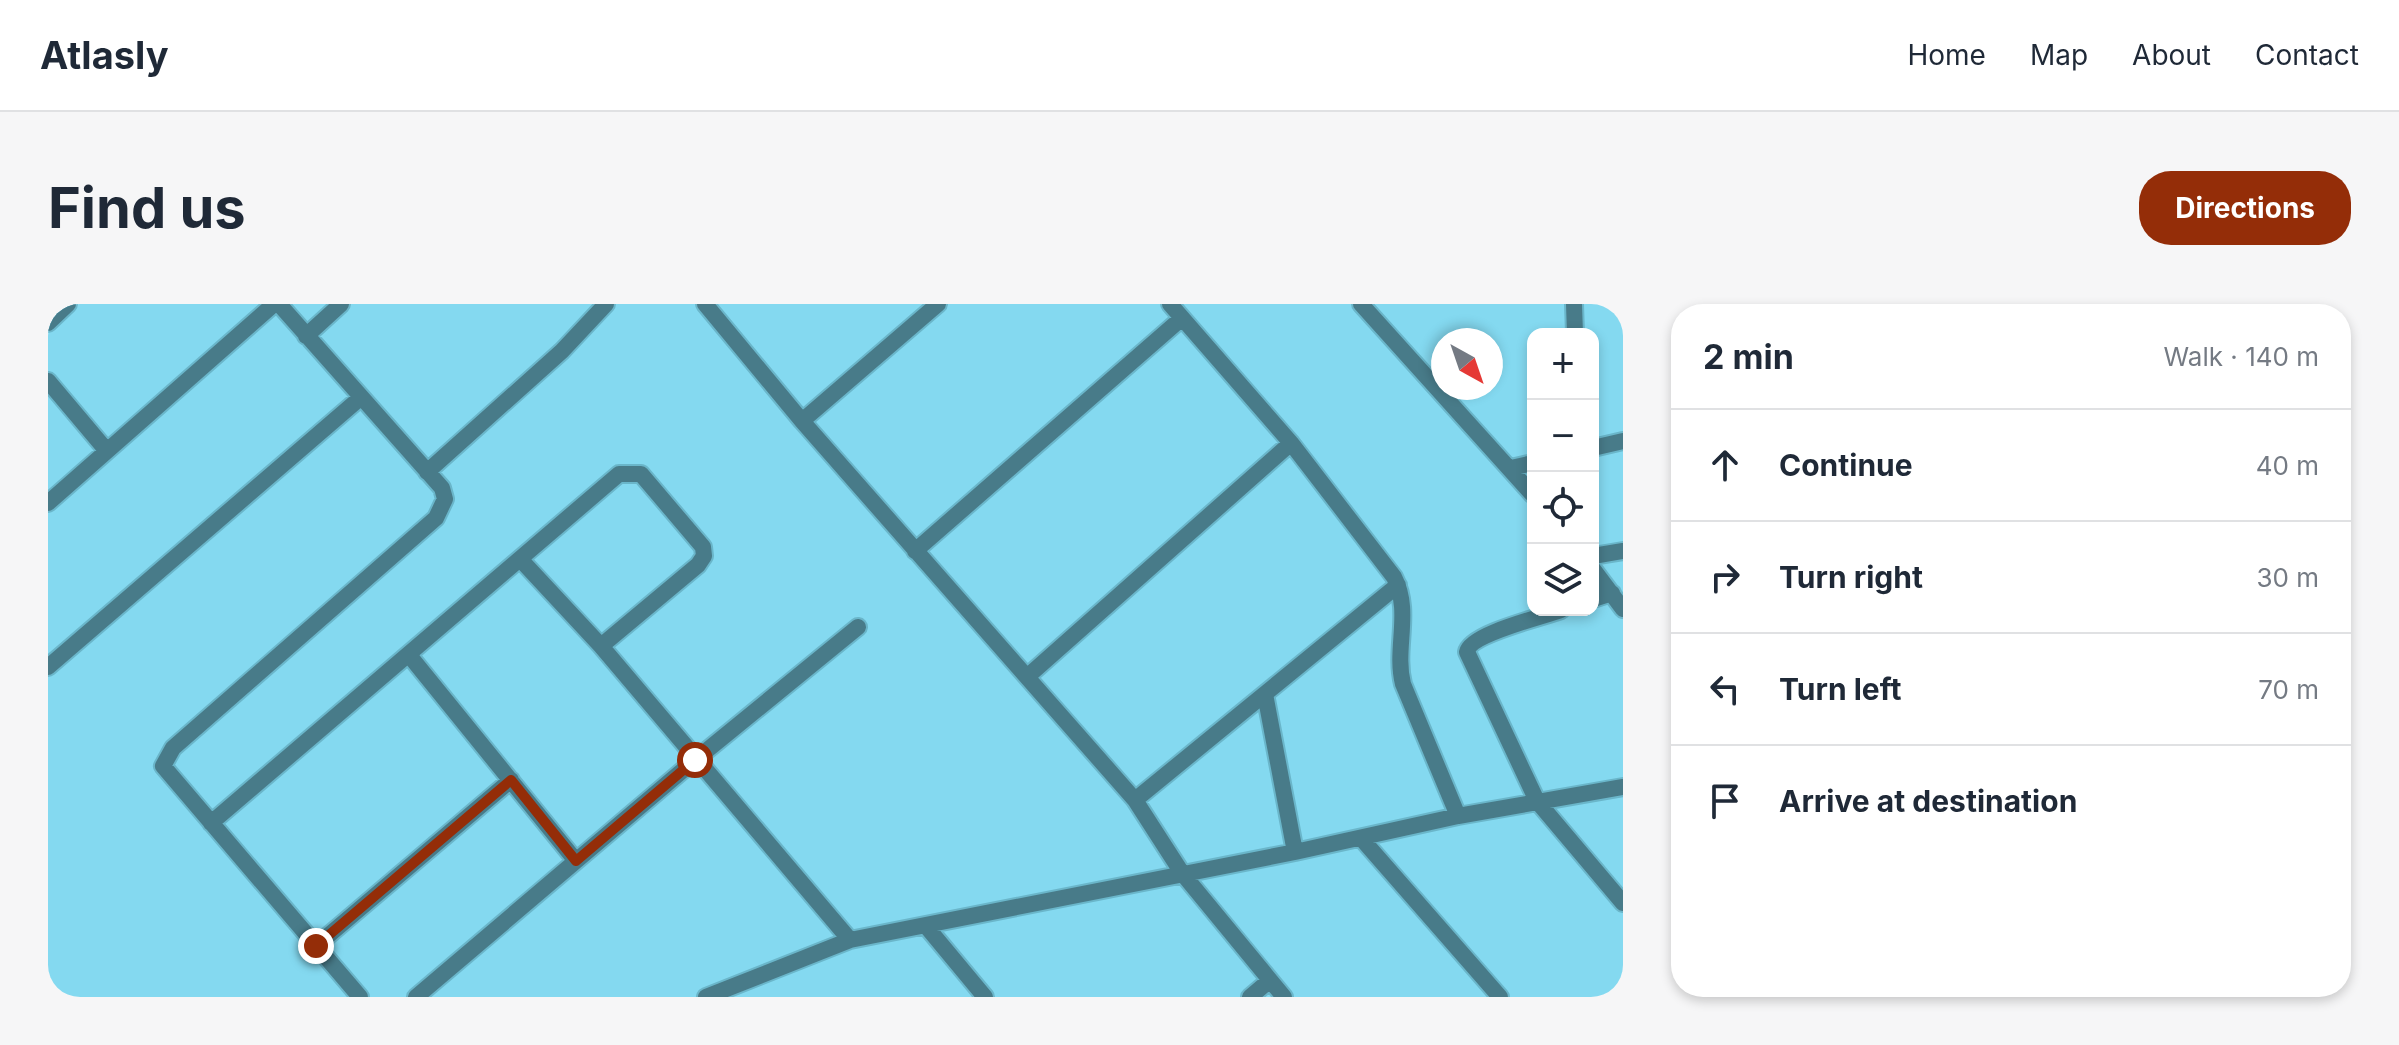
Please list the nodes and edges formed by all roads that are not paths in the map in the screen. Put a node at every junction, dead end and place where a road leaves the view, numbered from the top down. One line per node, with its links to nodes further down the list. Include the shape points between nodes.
1 (68, 304): 11 (street)
2 (276, 304): 13 (street); 20 (street)
3 (341, 304): 13 (street)
4 (938, 304): 16 (street)
5 (1170, 304): 10 (street)
6 (1361, 304): 22 (street)
7 (1574, 304): 12 (street)
8 (709, 305): 16 (street)
9 (602, 306): 23 (street, via 562,351)
10 (1182, 318): 18 (street); 26 (street)
11 (48, 323)
12 (1575, 328)
13 (306, 336): 15 (street)
14 (48, 381): 20 (street)
15 (359, 399): 23 (street); 39 (street)
16 (802, 421): 26 (street)
17 (1623, 441): 19 (street)
18 (1291, 443): 31 (street); 40 (street)
19 (1599, 447)
20 (107, 451): 25 (street)
21 (1527, 464): 22 (street)
22 (1511, 468): 24 (street)
23 (427, 472): 48 (street, via 445,499 436,518 165,758 166,774)
24 (1527, 488)
25 (48, 503)
26 (915, 551): 40 (street)
27 (1623, 551): 28 (street)
28 (1599, 555)
29 (521, 560): 37 (street); 37 (street, via 619,474 641,474 703,547 704,556); 38 (street)
30 (1599, 577): 32 (street)
31 (1398, 585): 41 (street); 47 (street, via 1404,603 1399,669)
32 (1612, 593): 33 (street); 34 (street)
33 (1599, 597)
34 (1623, 609)
35 (1543, 616): 46 (street, via 1483,636 1467,647)
36 (858, 627): 42 (street)
37 (601, 646): 42 (street)
38 (409, 655): 43 (street); 48 (street)
39 (48, 667)
40 (1028, 676): 45 (street)
41 (1265, 694): 45 (street); 50 (street)
42 (695, 760): 51 (street); 55 (street)
43 (511, 780): 51 (street); 56 (street)
44 (1623, 787): 46 (street)
45 (1135, 800): 52 (street)
46 (1537, 801): 47 (street); 53 (street)
47 (1458, 816): 49 (street)
48 (211, 823): 56 (street)
49 (1361, 838): 50 (street); 65 (street)
50 (1295, 852): 52 (street)
51 (576, 861): 60 (street)
52 (1182, 873): 54 (street); 57 (street)
53 (1623, 903)
54 (926, 926): 55 (street); 62 (street)
55 (850, 940): 58 (street)
56 (316, 946): 59 (street)
57 (1270, 980): 63 (street); 64 (street)
58 (736, 992): 61 (street)
59 (360, 997)
60 (416, 997)
61 (706, 997)
62 (985, 997)
63 (1250, 997)
64 (1284, 997)
65 (1500, 997)

